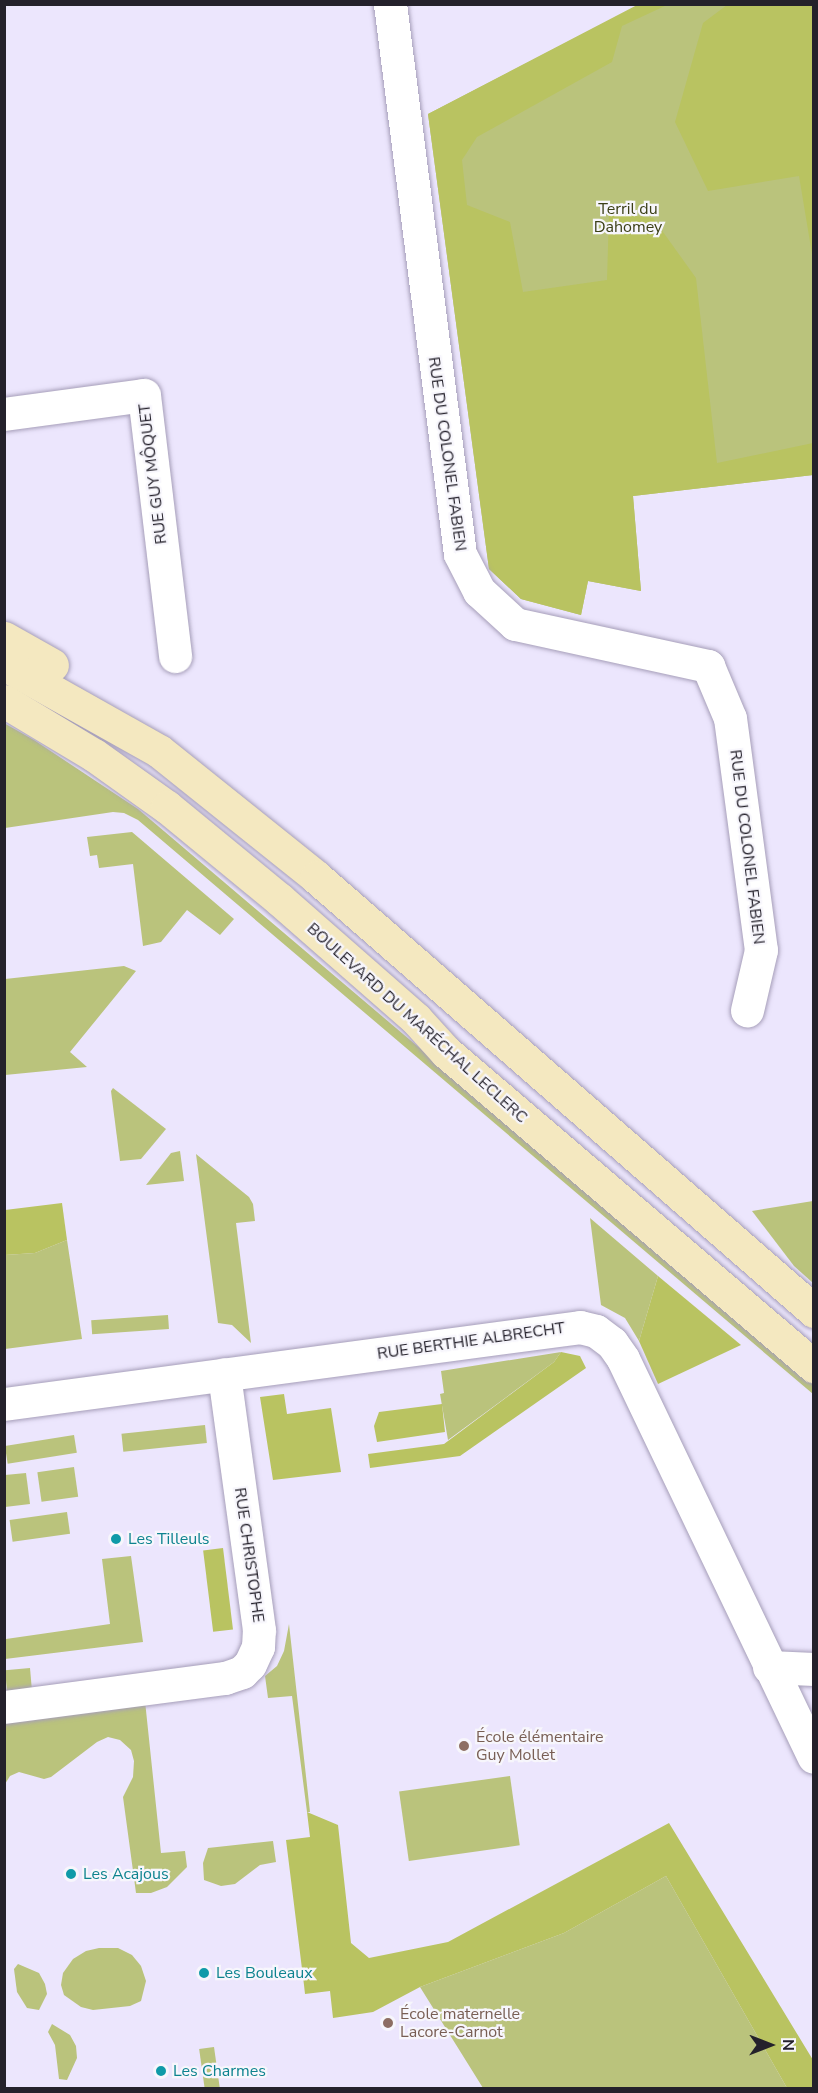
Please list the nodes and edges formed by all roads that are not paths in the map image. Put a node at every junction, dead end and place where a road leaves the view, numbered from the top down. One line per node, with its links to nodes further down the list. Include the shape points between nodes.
1 (390, 4): 8 (street, RUE DU COLONEL FABIEN, via 460,554 478,591 516,624 708,666 730,718 761,950)
2 (4, 414): 4 (street, RUE GUY MÔQUET, via 144,394)
3 (4, 638): 7 (main road, via 64,673)
4 (175, 656)
5 (4, 664): 7 (main road)
6 (4, 700): 10 (main road, BOULEVARD DU MARÉCHAL LECLERC, via 94,755 158,801 270,892 416,1019 446,1052)
7 (86, 708): 9 (main road, via 159,750 316,877)
8 (747, 1010)
9 (813, 1311)
10 (813, 1366)
11 (224, 1374): 12 (street, RUE BERTHIE ALBRECHT); 13 (street, RUE BERTHIE ALBRECHT, via 580,1327 596,1331 612,1343 623,1359); 15 (street, RUE CHRISTOPHE, via 259,1630 258,1647 250,1664 242,1672 225,1678)
12 (4, 1404)
13 (769, 1666): 14 (street); 16 (street, RUE BERTHIE ALBRECHT)
14 (813, 1669)
15 (4, 1707)
16 (813, 1758)

